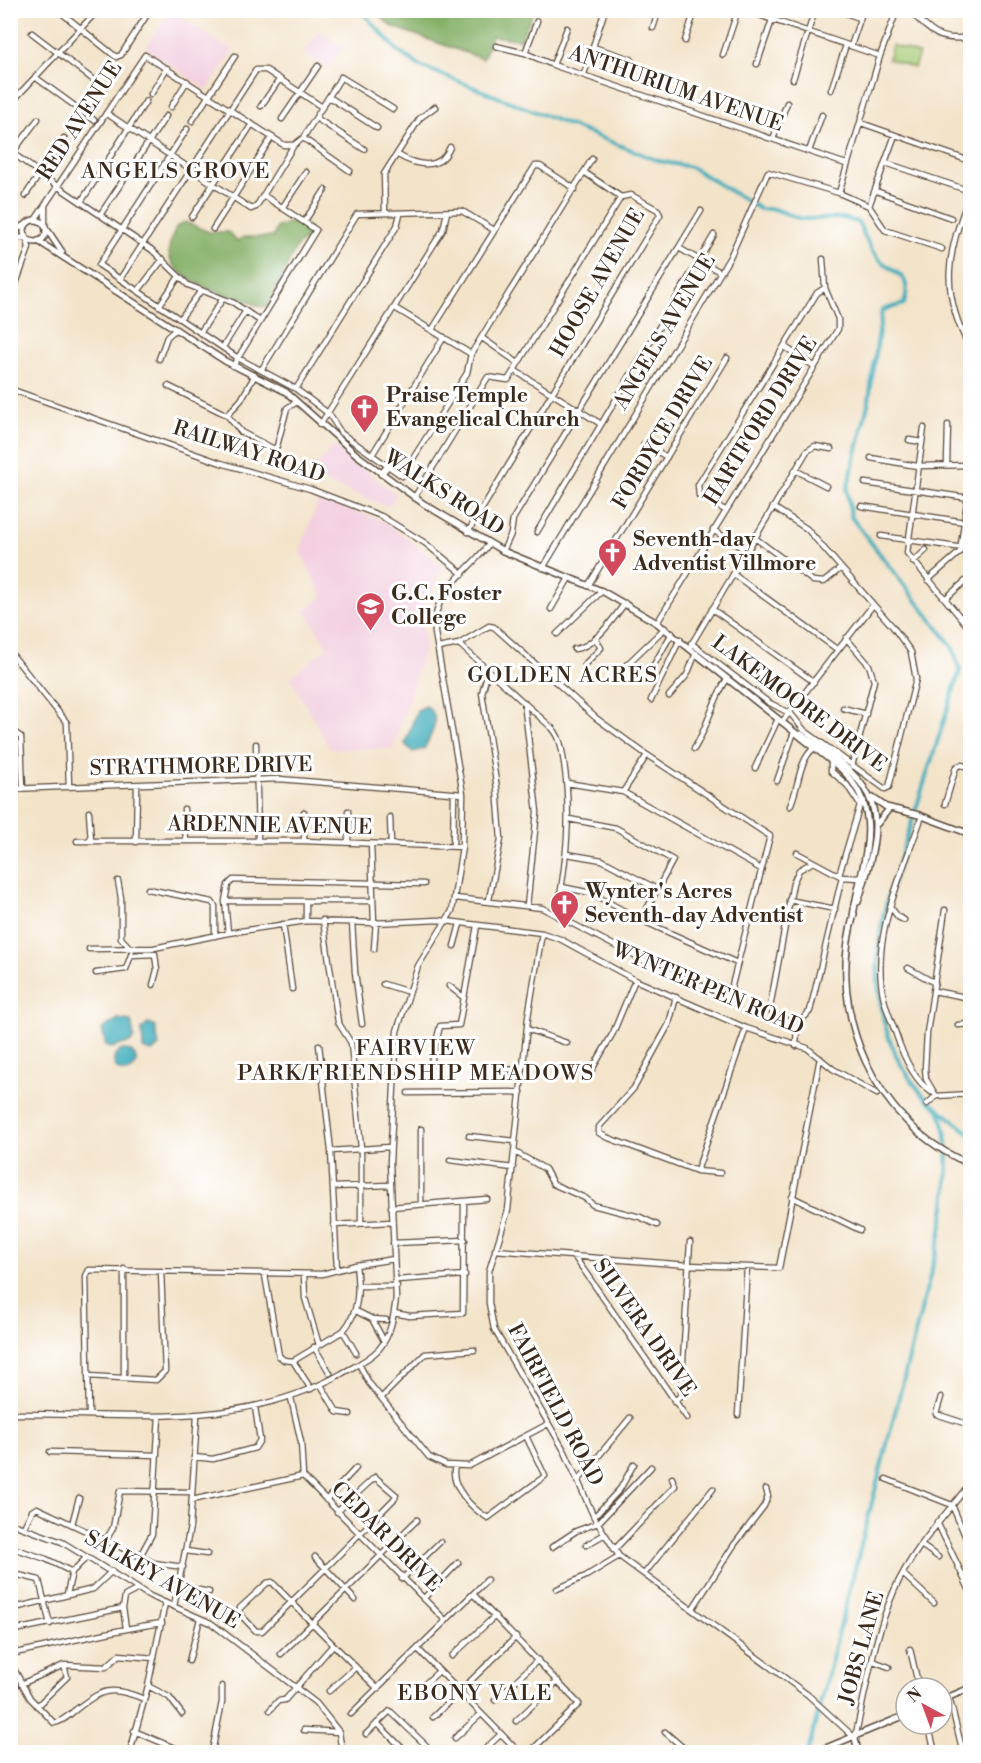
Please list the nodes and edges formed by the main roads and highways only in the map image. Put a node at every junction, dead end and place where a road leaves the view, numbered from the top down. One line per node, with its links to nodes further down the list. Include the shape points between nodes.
1 (25, 225): 2 (main road, via 35,220); 3 (main road); 5 (main road)
2 (46, 228): 6 (main road); 7 (main road, WALKS ROAD)
3 (10, 232)
4 (10, 238): 5 (main road)
5 (27, 238): 6 (main road)
6 (38, 241): 7 (main road, WALKS ROAD)
7 (66, 256): 9 (main road, WALKS ROAD, via 232,366 277,386)
8 (387, 467): 9 (main road)
9 (381, 474): 10 (main road, WALKS ROAD, via 489,544 625,603 690,645)
10 (780, 720): 11 (main road, WALKS ROAD, via 854,772); 13 (main road, WALKS ROAD, via 848,775)
11 (870, 795): 12 (main road); 14 (main road, WALKS ROAD)
12 (890, 809): 14 (main road); 15 (main road); 16 (main road, via 920,815)
13 (868, 812): 14 (main road); 17 (main road, WALKS ROAD, via 869,833)
14 (876, 812): 15 (main road, WALKS ROAD)
15 (876, 825): 17 (main road, WALKS ROAD, via 875,843)
16 (970, 834)
17 (853, 916): 18 (main road, via 845,964 849,1012 860,1050 893,1107 920,1134)
18 (970, 1164)
19 (970, 1688): 20 (main road)
20 (954, 1695)
21 (894, 1720): 22 (main road)
22 (855, 1738): 23 (main road); 24 (main road)
23 (816, 1752)
24 (858, 1752)

